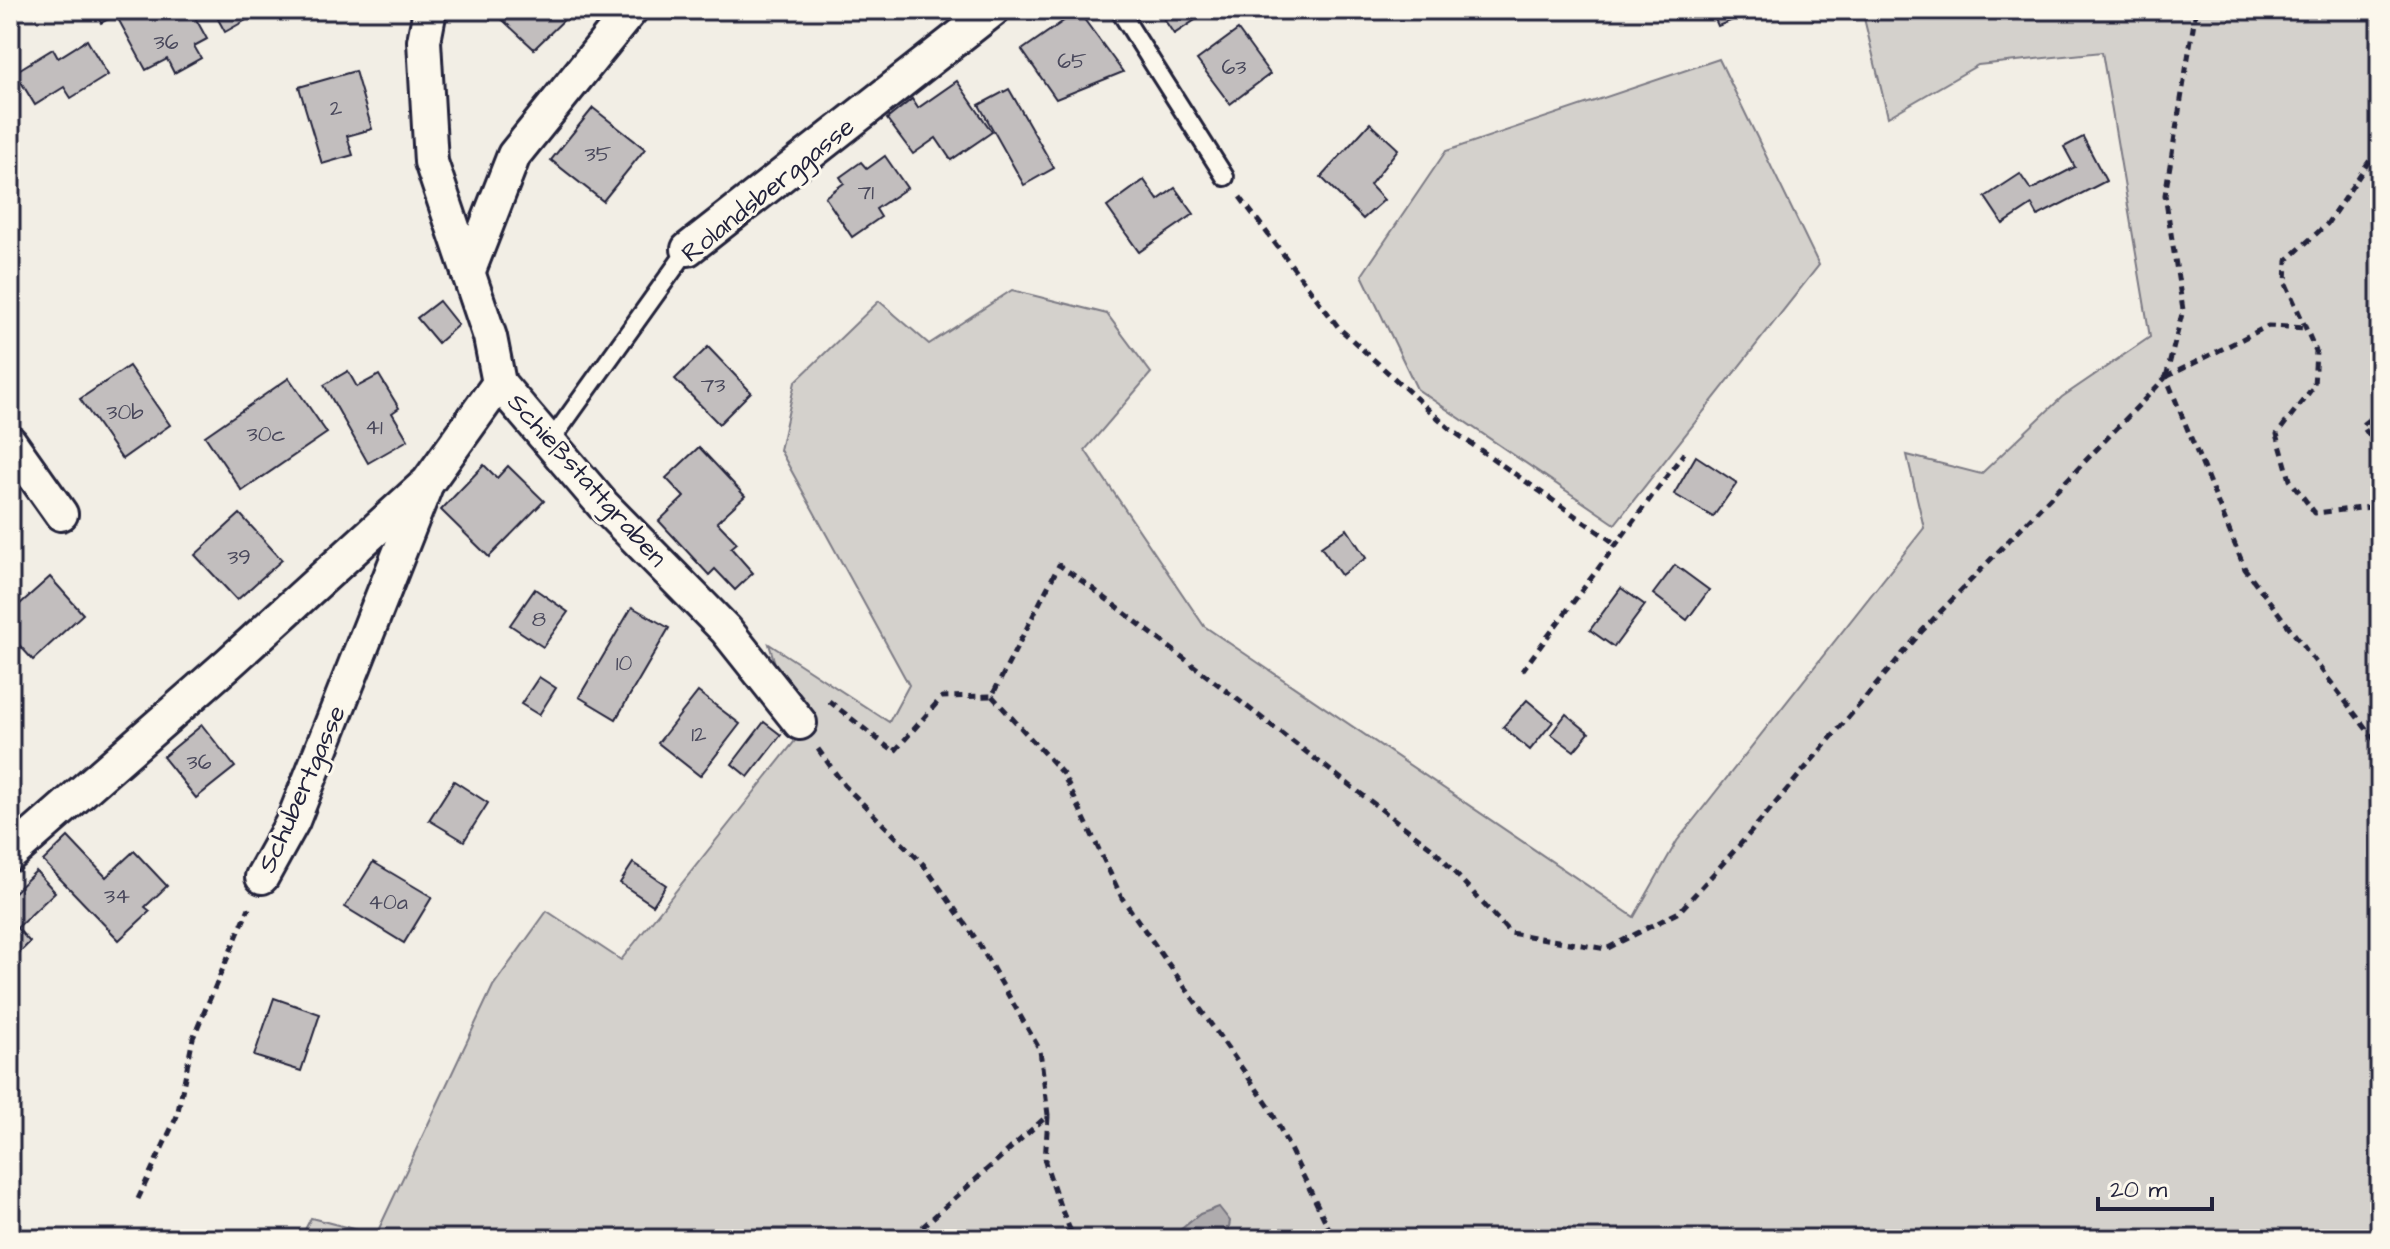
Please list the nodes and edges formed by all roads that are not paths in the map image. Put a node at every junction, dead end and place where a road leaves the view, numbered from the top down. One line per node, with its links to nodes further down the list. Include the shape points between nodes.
1 (430, 10): 7 (street, Schießstattgraben, via 424,41 431,162)
2 (631, 10): 7 (street, via 514,155)
3 (993, 10): 6 (street, Rolandsberggasse)
4 (1119, 10): 5 (lane)
5 (1225, 177)
6 (688, 249): 10 (lane, Rolandsberggasse)
7 (468, 273): 8 (street, Schießstattgraben)
8 (499, 383): 10 (street, Schießstattgraben); 11 (street, Schubertgasse)
9 (10, 442): 12 (street)
10 (550, 442): 13 (street, Schießstattgraben, via 603,505 726,630)
11 (428, 482): 14 (street, Schubertgasse); 15 (street, Schubertgasse, via 293,821)
12 (61, 514)
13 (800, 723)
14 (10, 855)
15 (262, 877)

